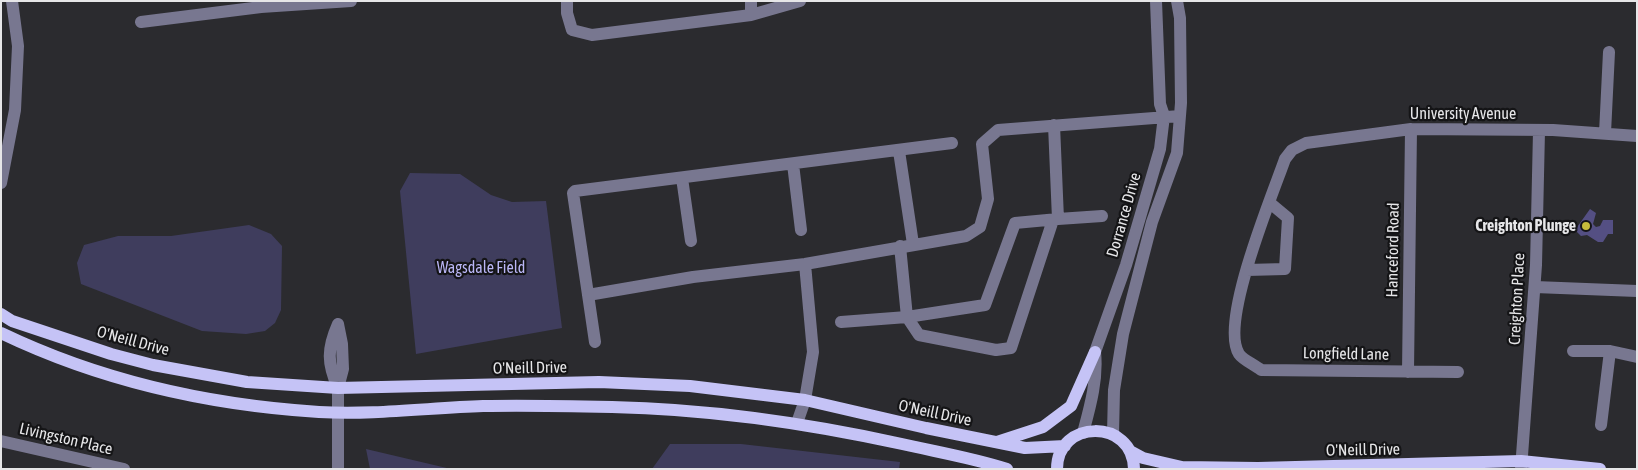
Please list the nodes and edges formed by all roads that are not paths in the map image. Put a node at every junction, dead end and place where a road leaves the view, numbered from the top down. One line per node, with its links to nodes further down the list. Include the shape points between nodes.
1 (12, 1): 22 (street, via 18,46 15,110)
2 (351, 1): 9 (street, via 261,7)
3 (567, 1): 8 (street, via 572,30 592,35)
4 (751, 1): 8 (street)
5 (800, 1): 8 (street)
6 (1156, 1): 11 (street, Dorrance Drive, via 1160,104)
7 (1177, 1): 12 (street, Dorrance Drive, via 1180,18)
8 (751, 15)
9 (141, 22)
10 (1609, 52): 16 (street)
11 (1164, 116): 12 (street); 13 (street); 42 (street, Dorrance Drive, via 1160,148 1126,265)
12 (1180, 116): 52 (street, Dorrance Drive, via 1177,154 1152,222 1123,334 1114,390)
13 (1054, 125): 25 (street); 28 (street, via 998,130 982,144 988,199 980,226 966,236)
14 (1411, 129): 15 (street, University Avenue); 23 (street, University Avenue, via 1306,143 1292,150 1285,159); 44 (street, Hanceford Road)
15 (1539, 131): 16 (street, University Avenue); 32 (street, Creighton Place)
16 (1605, 133): 17 (street, University Avenue)
17 (1637, 136)
18 (952, 143): 19 (street)
19 (899, 151): 20 (street); 28 (street)
20 (793, 164): 21 (street); 26 (street)
21 (682, 178): 27 (street); 34 (street, via 574,192)
22 (1, 183)
23 (1270, 203): 31 (street); 31 (street, via 1288,218 1285,269)
24 (1102, 216): 25 (street)
25 (1056, 220): 36 (street, via 1015,223 985,305); 36 (street, via 1011,348 996,350 919,335)
26 (801, 230)
27 (691, 242)
28 (913, 244): 29 (street)
29 (900, 246): 30 (street); 36 (street)
30 (804, 264): 34 (street, via 693,277); 47 (street, via 813,352)
31 (1247, 270): 44 (street, Longfield Lane, via 1233,337 1240,355 1261,370)
32 (1535, 287): 33 (street); 57 (street, Creighton Place)
33 (1637, 291)
34 (588, 296): 39 (street)
35 (1, 314): 46 (main road, O'Neill Drive, via 12,321 111,354 154,365 247,382)
36 (907, 317): 37 (street)
37 (841, 322)
38 (1, 333): 48 (main road, via 104,375 202,399)
39 (595, 342)
40 (1573, 350): 41 (street)
41 (1610, 351): 43 (street); 50 (street)
42 (1095, 352): 51 (street, Dorrance Drive, via 1093,389); 54 (main road, via 1071,406 1043,428)
43 (1637, 357)
44 (1408, 372): 45 (street, Longfield Lane)
45 (1458, 372)
46 (338, 388): 47 (main road, O'Neill Drive, via 599,382 690,386); 48 (street)
47 (805, 400): 49 (street); 54 (main road, O'Neill Drive)
48 (338, 412): 49 (main road, via 485,406 613,407 698,411); 59 (street)
49 (797, 423): 60 (main road)
50 (1601, 426)
51 (1083, 432): 52 (main road); 55 (main road)
52 (1113, 434): 56 (main road, O'Neill Drive)
53 (1, 442): 58 (street, Livingston Place)
54 (996, 442): 55 (main road, O'Neill Drive, via 1025,448)
55 (1065, 446): 61 (main road)
56 (1130, 451): 57 (main road, O'Neill Drive, via 1144,458 1182,467); 62 (main road)
57 (1521, 465): 63 (main road, O'Neill Drive)
58 (124, 469)
59 (338, 469)
60 (1007, 469)
61 (1057, 469)
62 (1134, 469)
63 (1600, 469)

